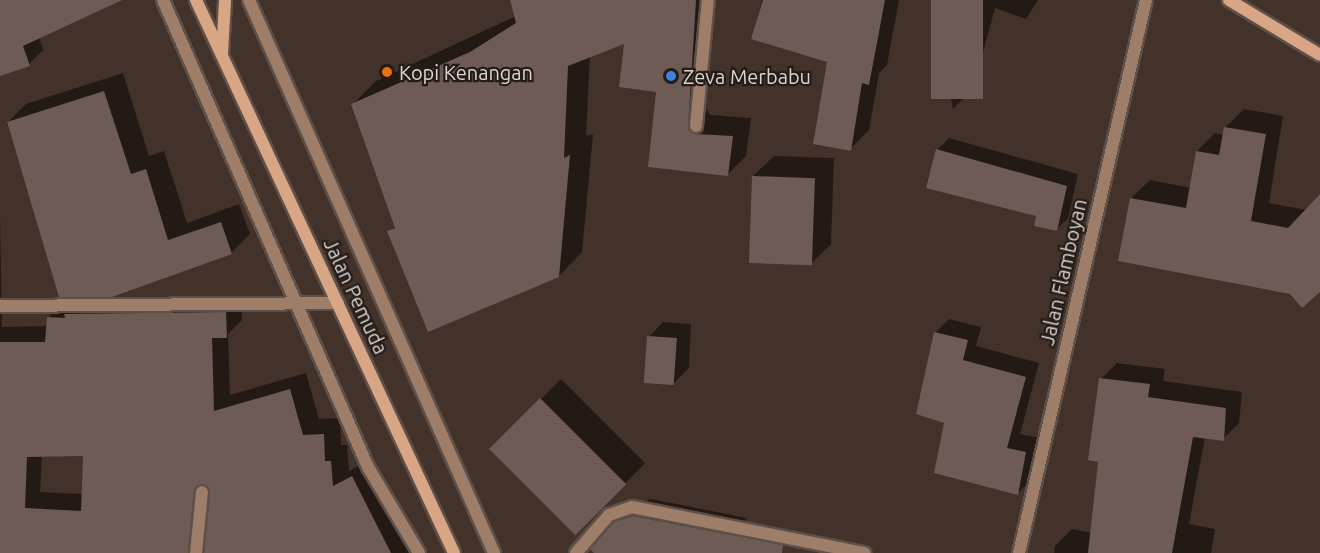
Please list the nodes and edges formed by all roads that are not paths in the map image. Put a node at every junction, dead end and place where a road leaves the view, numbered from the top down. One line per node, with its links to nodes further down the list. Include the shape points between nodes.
1 (163, 0): 12 (street)
2 (195, 0): 8 (main road, Jalan Pemuda)
3 (225, 0): 8 (main road)
4 (249, 0): 18 (street)
5 (708, 0): 10 (street)
6 (1146, 0): 21 (street, Jalan Flamboyan)
7 (1229, 0): 9 (main road)
8 (222, 55): 11 (main road, Jalan Pemuda)
9 (1320, 55)
10 (696, 126)
11 (338, 303): 12 (street); 17 (main road, Jalan Pemuda)
12 (297, 304): 13 (street); 16 (street, via 368,467)
13 (0, 306)
14 (202, 492): 15 (street)
15 (196, 553)
16 (419, 553)
17 (453, 553)
18 (494, 553)
19 (576, 553): 20 (street, via 609,515 632,507)
20 (866, 553)
21 (1019, 553)

